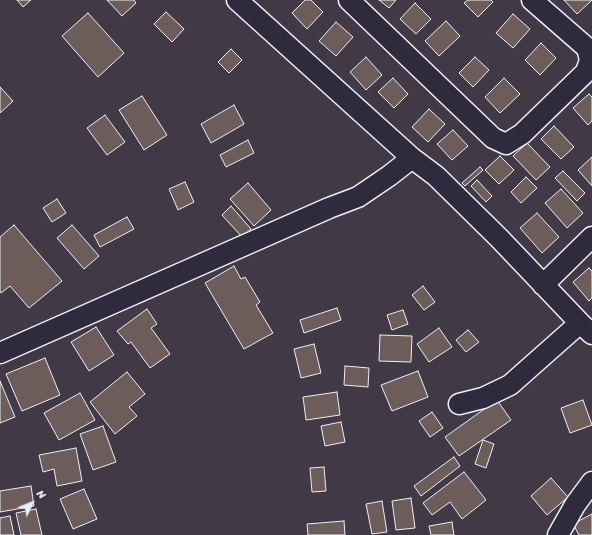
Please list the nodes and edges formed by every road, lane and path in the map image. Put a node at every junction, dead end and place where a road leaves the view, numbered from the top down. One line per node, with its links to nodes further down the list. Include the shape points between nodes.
1 (237, 0): 4 (street)
2 (348, 0): 3 (street, via 493,138 506,144 522,134 586,72 590,60 587,48)
3 (532, 0)
4 (412, 158): 6 (street, via 436,176 465,204); 8 (street, via 358,197)
5 (592, 237): 6 (street)
6 (543, 285): 7 (street)
7 (586, 329): 9 (street, via 510,385 483,398)
8 (0, 353)
9 (459, 404)
10 (592, 482): 11 (street, via 574,505)
11 (558, 535)

